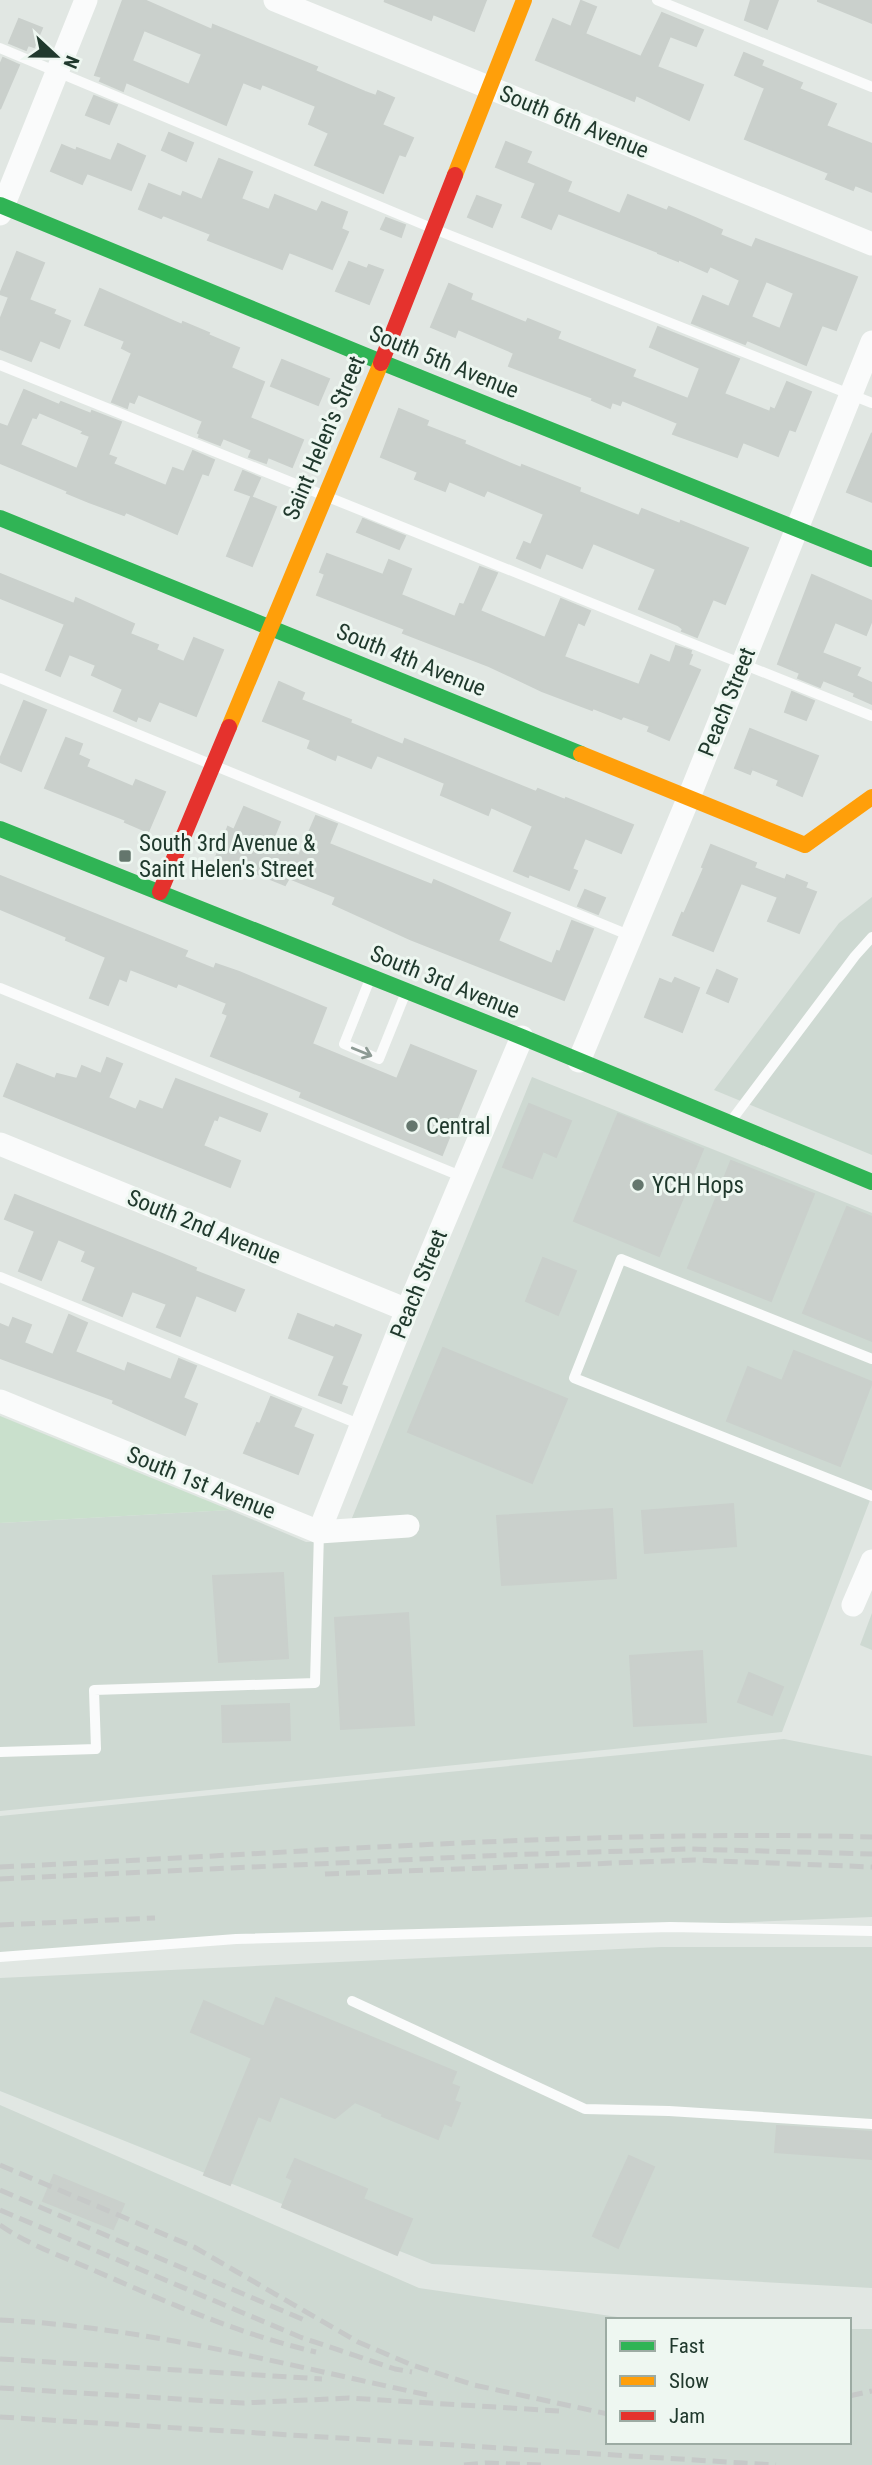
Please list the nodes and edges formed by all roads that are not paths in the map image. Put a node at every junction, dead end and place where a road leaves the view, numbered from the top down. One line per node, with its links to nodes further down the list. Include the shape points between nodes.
1 (86, 0): 6 (street)
2 (275, 0): 7 (street, South 6th Avenue)
3 (524, 0): 7 (street, Saint Helen's Street)
4 (657, 0): 8 (lane)
5 (0, 48): 6 (lane)
6 (57, 71): 9 (street); 10 (lane)
7 (489, 87): 10 (street, Saint Helen's Street); 11 (street, South 6th Avenue)
8 (872, 87)
9 (1, 209): 13 (street, South 5th Avenue)
10 (434, 229): 13 (street, Saint Helen's Street); 15 (lane)
11 (872, 244)
12 (872, 342): 15 (street, Peach Street)
13 (381, 362): 16 (street, Saint Helen's Street); 18 (street, South 5th Avenue)
14 (0, 365): 16 (lane)
15 (862, 399): 18 (street, Peach Street)
16 (325, 496): 20 (street, Saint Helen's Street); 21 (lane)
17 (0, 518): 20 (street, South 4th Avenue)
18 (798, 528): 19 (street, South 5th Avenue); 21 (street, Peach Street)
19 (872, 559)
20 (270, 627): 24 (street, Saint Helen's Street); 25 (street, South 4th Avenue)
21 (743, 663): 23 (lane); 25 (street, Peach Street)
22 (0, 678): 24 (lane)
23 (872, 716)
24 (213, 764): 28 (street, Saint Helen's Street); 29 (lane)
25 (689, 797): 26 (street, South 4th Avenue, via 805,845); 29 (street, Peach Street)
26 (872, 797)
27 (0, 829): 28 (street, South 3rd Avenue)
28 (160, 892): 31 (street, South 3rd Avenue)
29 (631, 936): 35 (street, Peach Street)
30 (872, 937): 36 (lane)
31 (371, 977): 33 (street, South 3rd Avenue); 33 (lane, one-way to 33, via 344,1044 379,1059)
32 (0, 988): 38 (lane)
33 (407, 991): 34 (street, South 3rd Avenue)
34 (522, 1037): 35 (street, South 3rd Avenue); 38 (street, Peach Street)
35 (579, 1061): 36 (street, South 3rd Avenue)
36 (729, 1123): 39 (street, South 3rd Avenue)
37 (0, 1144): 41 (street, South 2nd Avenue)
38 (463, 1177): 41 (street, Peach Street)
39 (872, 1182)
40 (0, 1277): 44 (lane)
41 (407, 1310): 44 (street, Peach Street)
42 (872, 1359): 45 (lane, via 621,1259 574,1378)
43 (0, 1401): 47 (street, South 1st Avenue)
44 (361, 1425): 47 (street, Peach Street)
45 (872, 1496)
46 (408, 1526): 47 (street, South 1st Avenue)
47 (319, 1532): 50 (lane, via 315,1683 94,1690 96,1749)
48 (872, 1561): 49 (street)
49 (853, 1605)
50 (0, 1752)
51 (872, 1931): 52 (lane, via 670,1927 236,1939)
52 (0, 1956)
53 (352, 2001): 54 (lane, via 585,2109)
54 (872, 2124)

